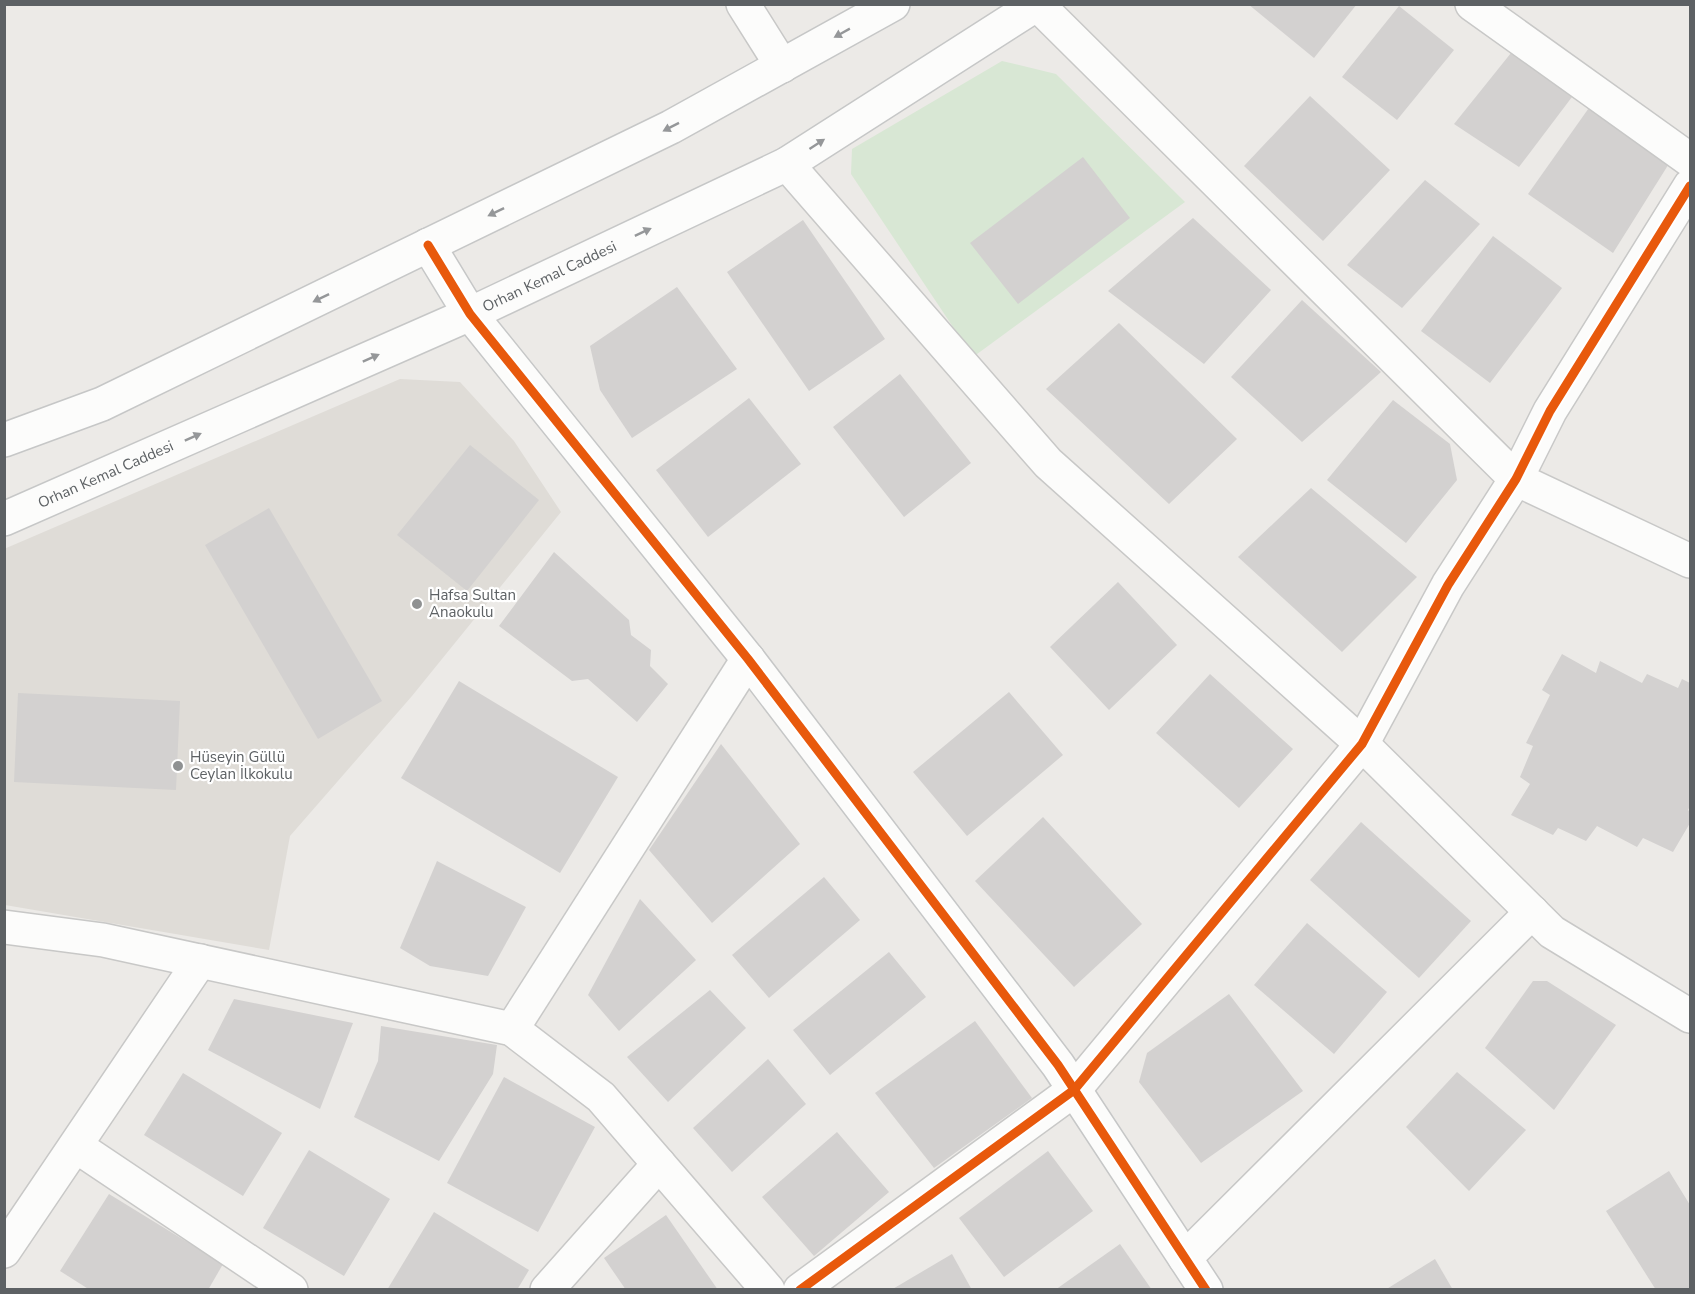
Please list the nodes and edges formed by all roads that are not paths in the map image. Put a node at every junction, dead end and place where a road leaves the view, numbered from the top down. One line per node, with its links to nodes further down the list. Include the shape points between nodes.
1 (743, 4): 5 (street)
2 (893, 4): 5 (street, one-way to 5)
3 (1037, 4): 7 (street, Orhan Kemal Caddesi, one-way to 3); 12 (street)
4 (1472, 4): 6 (street)
5 (782, 66): 9 (street, one-way to 9, via 671,127)
6 (1690, 160)
7 (787, 164): 10 (street, Orhan Kemal Caddesi, one-way to 7); 16 (street, via 1048,463)
8 (1690, 186): 12 (street, via 1550,411)
9 (428, 245): 10 (street); 11 (street, one-way to 11, via 102,404)
10 (470, 314): 13 (street, Orhan Kemal Caddesi, one-way to 10); 15 (street)
11 (4, 440)
12 (1516, 479): 14 (street); 16 (street, via 1448,585)
13 (4, 519)
14 (1690, 561)
15 (748, 659): 21 (street); 22 (street)
16 (1362, 744): 17 (street); 22 (street)
17 (1532, 912): 20 (street, via 1552,932); 26 (street)
18 (4, 927): 19 (street, via 103,940)
19 (200, 961): 21 (street); 23 (street)
20 (1690, 1016)
21 (512, 1029): 24 (street, via 601,1097)
22 (1074, 1090): 26 (street); 30 (street)
23 (76, 1146): 25 (street); 27 (street)
24 (659, 1164): 28 (street); 29 (street)
25 (4, 1251)
26 (1185, 1258): 31 (street)
27 (291, 1290)
28 (547, 1290)
29 (768, 1290)
30 (800, 1290)
31 (1206, 1290)

